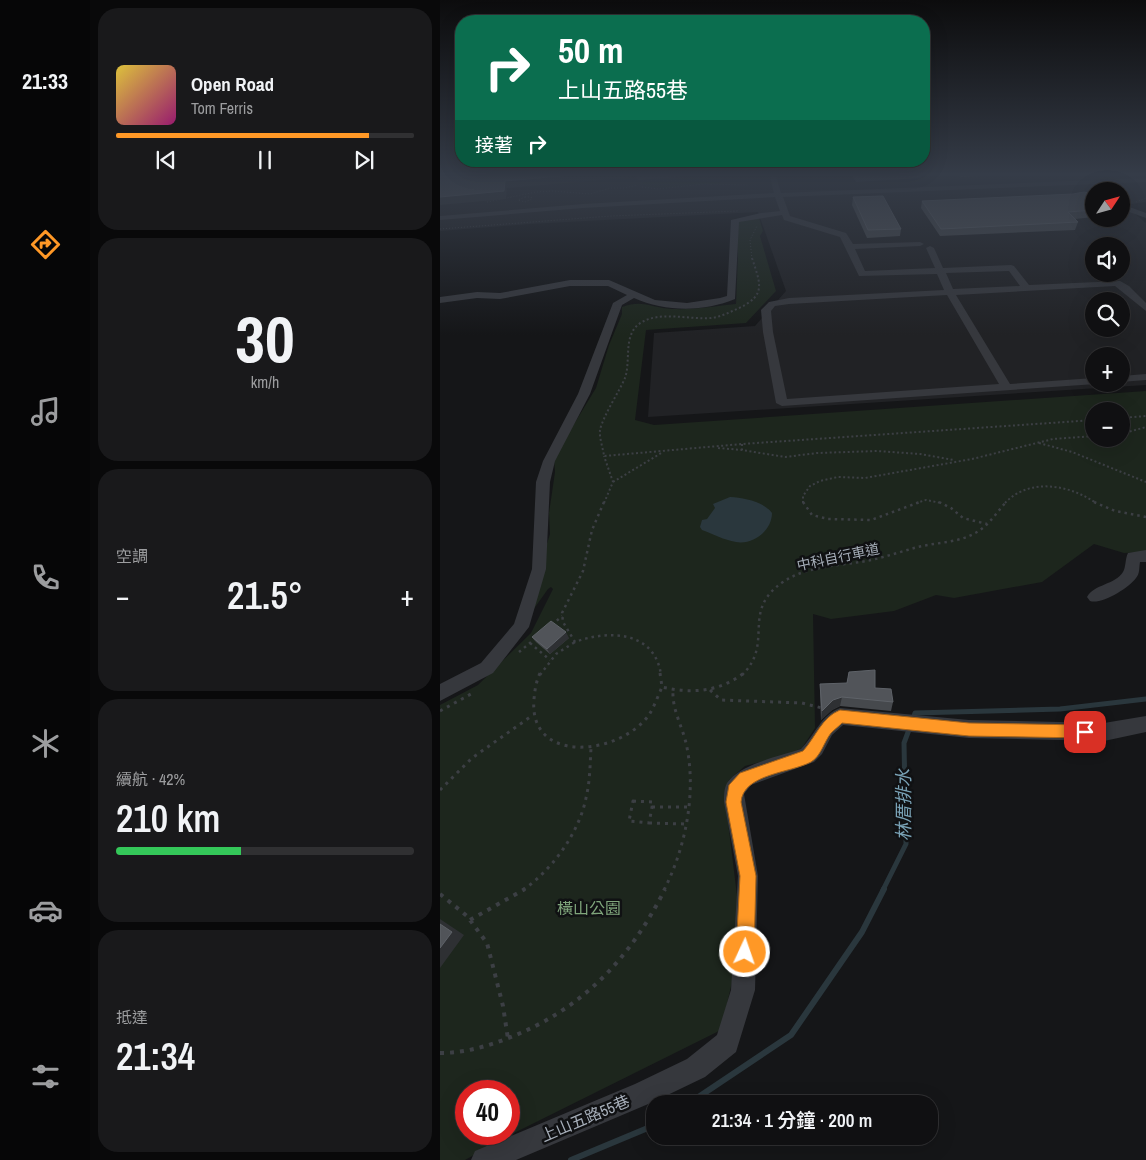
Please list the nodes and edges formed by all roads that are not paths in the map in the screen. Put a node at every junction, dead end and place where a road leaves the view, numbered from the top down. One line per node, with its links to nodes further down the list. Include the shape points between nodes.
1 (735, 227): 9 (street, via 732,297 722,302 687,306 653,303)
2 (817, 227): 4 (street, via 843,235)
3 (920, 244): 4 (street)
4 (850, 247): 6 (street, via 862,274)
5 (930, 248): 6 (street)
6 (940, 270): 7 (street, via 1011,268); 8 (street)
7 (1027, 288): 8 (street); 11 (street, via 1117,283)
8 (950, 292): 15 (street); 15 (street, via 772,304 766,310 768,332 782,403)
9 (634, 295): 10 (street, via 608,284 570,283 500,296); 18 (street, via 618,303 584,394 549,461 543,482 539,569 521,627 487,668)
10 (440, 300)
11 (1146, 308)
12 (1146, 377): 13 (street)
13 (1130, 378)
14 (1085, 382): 15 (street)
15 (1006, 387)
16 (1146, 556): 17 (street, via 1133,558 1131,574 1120,584)
17 (1095, 597)
18 (440, 693)
19 (1146, 724): 20 (street, 上山五路55巷, via 1104,732 969,729 840,716 826,729 807,756 745,778 734,790 748,876 743,990 727,1042 696,1068 653,1089)
20 (484, 1160)

